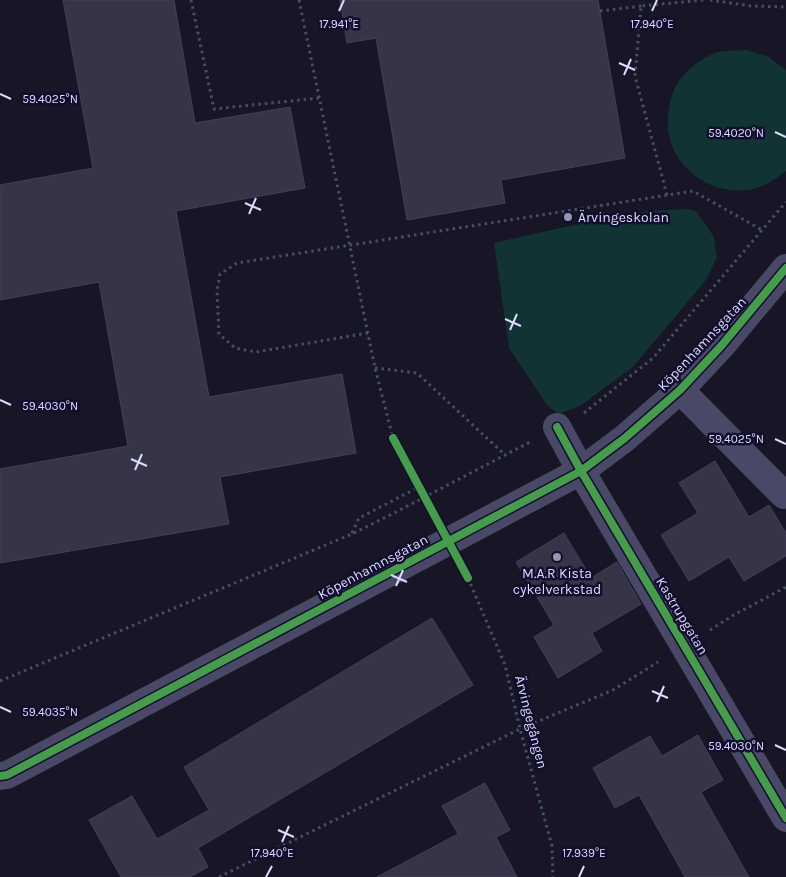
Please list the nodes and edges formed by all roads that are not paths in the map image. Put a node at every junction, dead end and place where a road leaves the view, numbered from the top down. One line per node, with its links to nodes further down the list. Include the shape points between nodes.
1 (786, 268): 2 (street, Köpenhamnsgatan)
2 (680, 390): 4 (street, Köpenhamnsgatan); 5 (street)
3 (557, 427): 4 (street, Kastrupgatan)
4 (581, 471): 6 (street, Köpenhamnsgatan); 7 (street, Kastrupgatan)
5 (784, 495)
6 (0, 776)
7 (786, 818)

